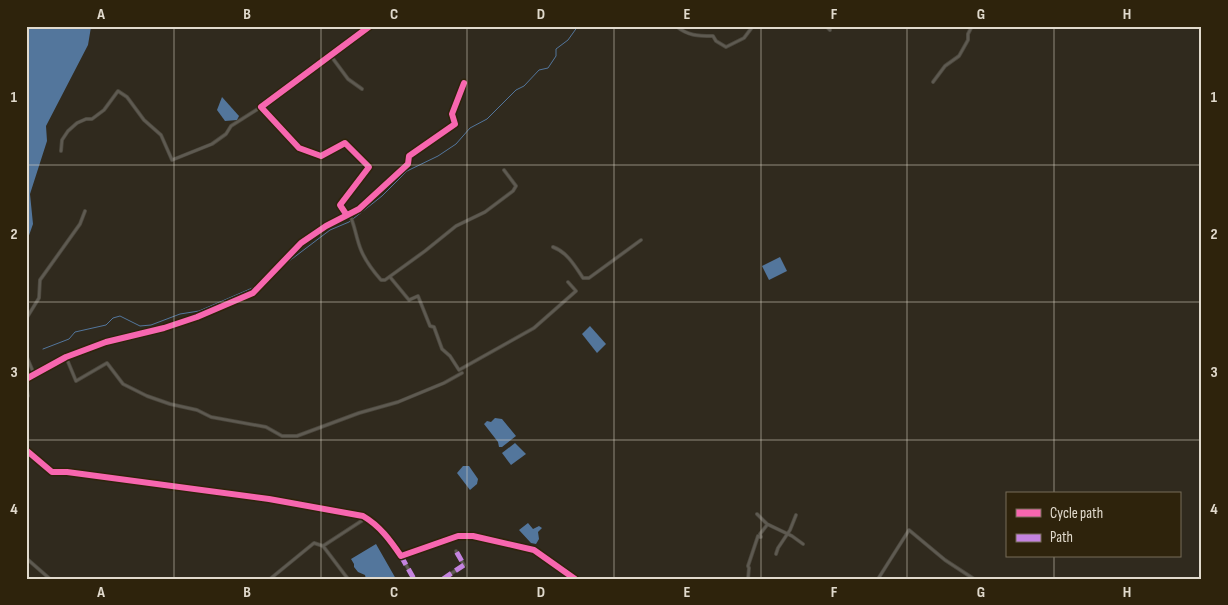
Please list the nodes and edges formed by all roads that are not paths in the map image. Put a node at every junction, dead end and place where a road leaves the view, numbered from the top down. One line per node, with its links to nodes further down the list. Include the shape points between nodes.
1 (370, 26): 7 (street)
2 (676, 26): 3 (street, via 694,36 712,36 726,47 744,38)
3 (753, 26)
4 (826, 26): 6 (street)
5 (972, 26): 8 (street, via 959,56 945,66)
6 (830, 30)
7 (331, 56): 10 (street, via 348,79); 11 (street)
8 (933, 82)
9 (464, 83): 15 (street, via 452,114 455,124 409,156 408,164 359,208)
10 (362, 90)
11 (262, 107): 12 (street, via 231,126 212,144 172,160 160,135 118,91 104,110 68,131 62,140); 16 (street, via 299,148 321,156 345,143 369,167 340,205)
12 (61, 151)
13 (504, 170): 19 (street, via 516,186 513,191 485,212 456,226)
14 (85, 211): 21 (street, via 80,224 40,280 39,298)
15 (349, 213): 16 (street); 19 (street, via 362,252 381,280)
16 (346, 214): 23 (street, via 301,243 253,293 197,317 106,342)
17 (641, 240): 18 (street, via 589,278 583,278 567,256)
18 (553, 247)
19 (390, 276): 20 (street, via 409,300 418,296 442,349 459,370 534,328 576,291)
20 (568, 282)
21 (26, 319)
22 (26, 355): 25 (street)
23 (66, 358): 24 (street, via 76,381 107,363 122,384 147,396 211,417 266,427 282,436 297,436 398,402); 25 (street)
24 (462, 373)
25 (34, 374): 26 (street)
26 (26, 379)
27 (26, 383): 28 (street)
28 (26, 397)
29 (26, 450): 32 (street, via 52,472 269,499)
30 (757, 514): 33 (street)
31 (796, 515): 34 (street)
32 (366, 518): 36 (street); 39 (street, via 376,524)
33 (767, 524): 34 (street); 47 (street, via 758,537 748,566)
34 (786, 534): 35 (street); 38 (street)
35 (802, 544)
36 (323, 546): 42 (street, via 314,543); 43 (street)
37 (456, 551): 45 (street, via 464,565)
38 (776, 554)
39 (401, 556): 44 (street); 46 (street, via 458,536 473,536 534,550)
40 (26, 558): 41 (street)
41 (50, 579)
42 (270, 579)
43 (348, 579)
44 (414, 579)
45 (442, 579)
46 (575, 579)
47 (748, 579)
48 (878, 579): 49 (street, via 909,530)
49 (974, 579)

